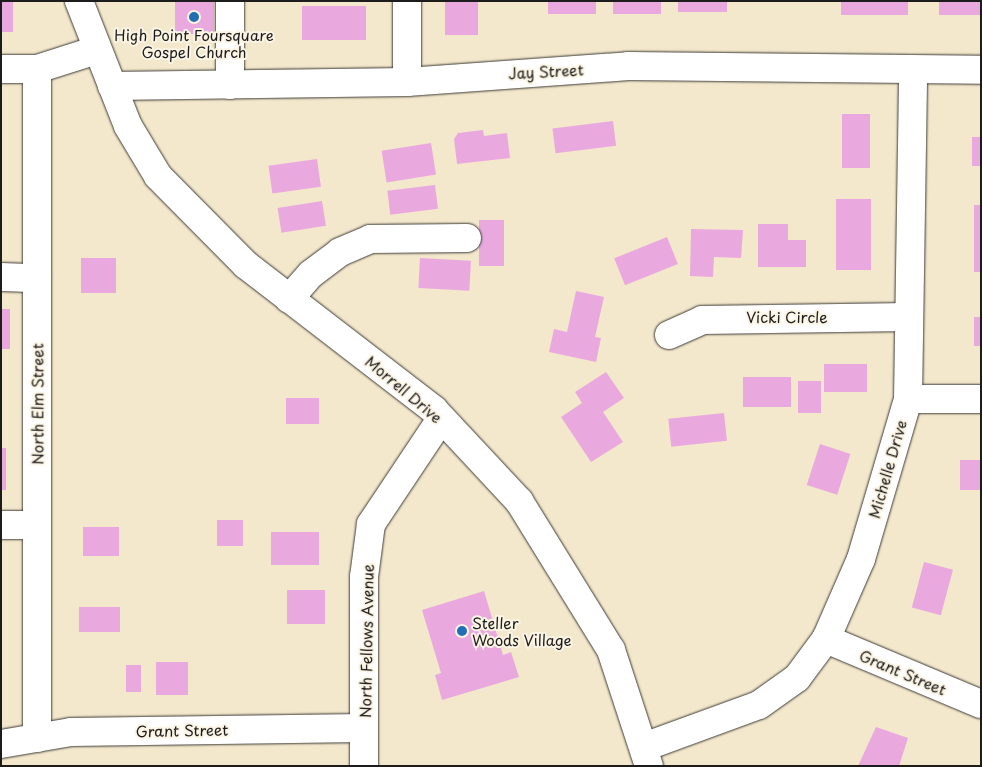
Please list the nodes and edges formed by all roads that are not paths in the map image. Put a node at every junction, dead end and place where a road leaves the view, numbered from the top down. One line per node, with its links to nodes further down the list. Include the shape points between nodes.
1 (79, 1): 4 (street)
2 (230, 1): 10 (street)
3 (407, 1): 9 (street)
4 (97, 50): 6 (street); 11 (street)
5 (1, 69): 6 (street)
6 (37, 69): 14 (street, North Elm Street)
7 (981, 70): 8 (street, Jay Street)
8 (913, 73): 9 (street, Jay Street, via 628,66); 16 (street, Michelle Drive)
9 (407, 82): 10 (street, Jay Street)
10 (230, 85): 11 (street, Jay Street)
11 (112, 86): 15 (street, Morrell Drive, via 128,126 158,176 232,252)
12 (467, 238): 15 (street, via 370,239 332,257)
13 (1, 277): 14 (street)
14 (37, 278): 22 (street, North Elm Street)
15 (289, 298): 20 (street, Morrell Drive)
16 (909, 317): 17 (street, Vicki Circle, via 710,319); 18 (street, Michelle Drive)
17 (669, 335)
18 (908, 399): 19 (street); 23 (street, Michelle Drive, via 861,559)
19 (981, 399)
20 (441, 419): 25 (street, North Fellows Avenue, via 371,524 364,577); 27 (street, Morrell Drive, via 519,502 574,584 611,650)
21 (1, 525): 22 (street)
22 (37, 525): 26 (street, North Elm Street)
23 (826, 639): 24 (street, Grant Street); 27 (street, Michelle Drive, via 797,678 758,705)
24 (981, 704)
25 (364, 728): 26 (street, Grant Street, via 71,732); 28 (street, North Fellows Avenue)
26 (19, 748)
27 (647, 756)
28 (364, 766)

